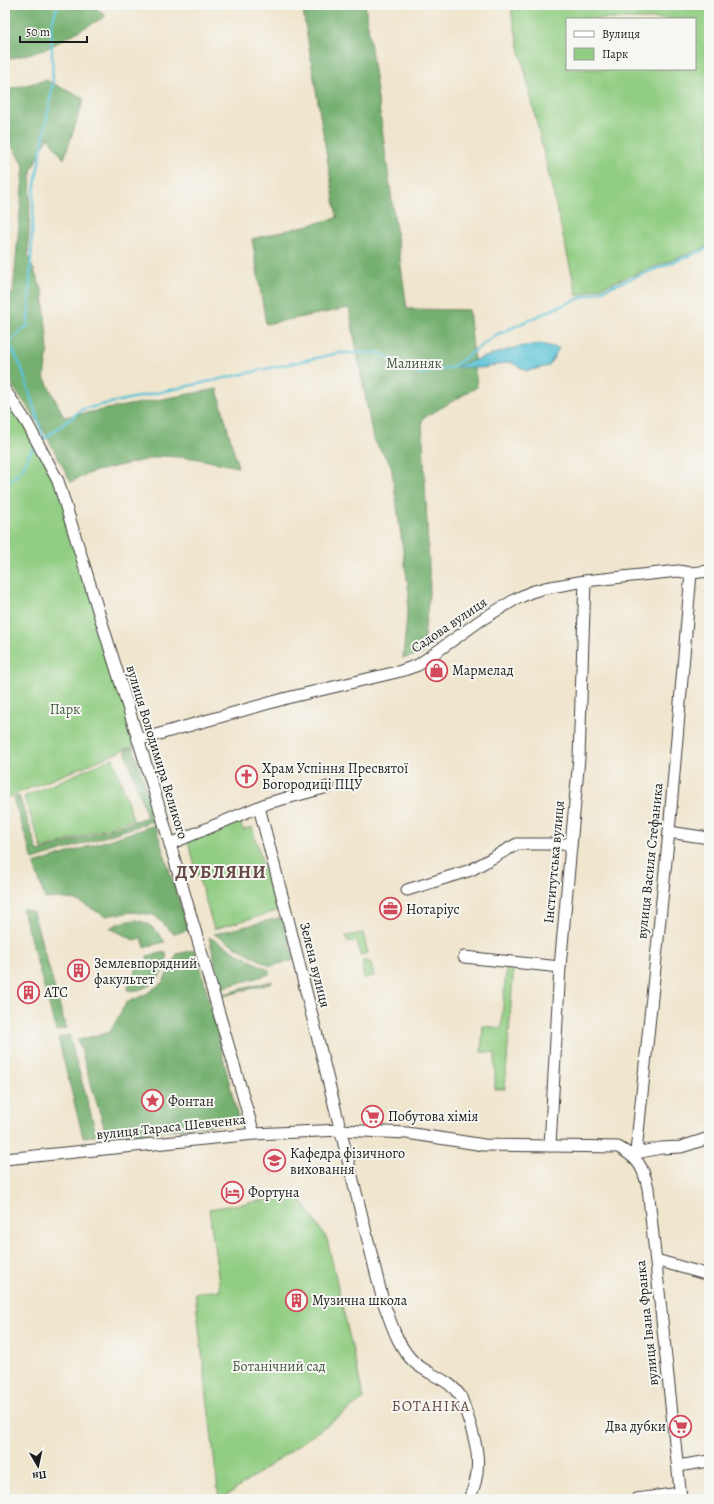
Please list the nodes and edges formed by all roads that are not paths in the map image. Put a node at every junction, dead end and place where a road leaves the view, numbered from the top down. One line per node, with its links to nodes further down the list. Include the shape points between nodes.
1 (5, 390): 5 (street, вулиця Володимира Великого, via 27,423 58,481)
2 (709, 571): 3 (street, Садова вулиця)
3 (691, 573): 4 (street, Садова вулиця, via 678,571); 8 (street, вулиця Василя Стефаника)
4 (585, 581): 5 (street, Садова вулиця, via 545,588 516,599 481,620 418,665 287,698); 11 (street, Інститутська вулиця, via 579,758)
5 (138, 740): 10 (street, вулиця Володимира Великого)
6 (328, 787): 7 (street)
7 (259, 807): 10 (street); 15 (street, Зелена вулиця)
8 (669, 832): 9 (street); 19 (street, вулиця Василя Стефаника)
9 (709, 838)
10 (170, 844): 16 (street, вулиця Володимира Великого)
11 (571, 844): 12 (street, via 517,844 471,870); 14 (street, Інститутська вулиця)
12 (407, 890)
13 (464, 957): 14 (street)
14 (560, 967): 18 (street, Інститутська вулиця)
15 (341, 1130): 16 (street, вулиця Тараса Шевченка); 18 (street, вулиця Тараса Шевченка, via 407,1133 484,1145); 26 (street, Зелена вулиця, via 383,1301 399,1341 414,1362 456,1389 461,1397 478,1455 476,1482)
16 (254, 1134): 20 (street, вулиця Тараса Шевченка)
17 (709, 1138): 19 (street, via 681,1147)
18 (550, 1146): 19 (street, вулиця Тараса Шевченка, via 618,1147)
19 (633, 1153): 21 (street, вулиця Івана Франка, via 641,1165 646,1180)
20 (5, 1159)
21 (656, 1260): 22 (street); 24 (street, вулиця Івана Франка)
22 (709, 1275)
23 (709, 1461): 24 (street)
24 (678, 1466): 25 (street, вулиця Івана Франка)
25 (681, 1496): 27 (street, вулиця Івана Франка)
26 (469, 1499)
27 (637, 1499)

